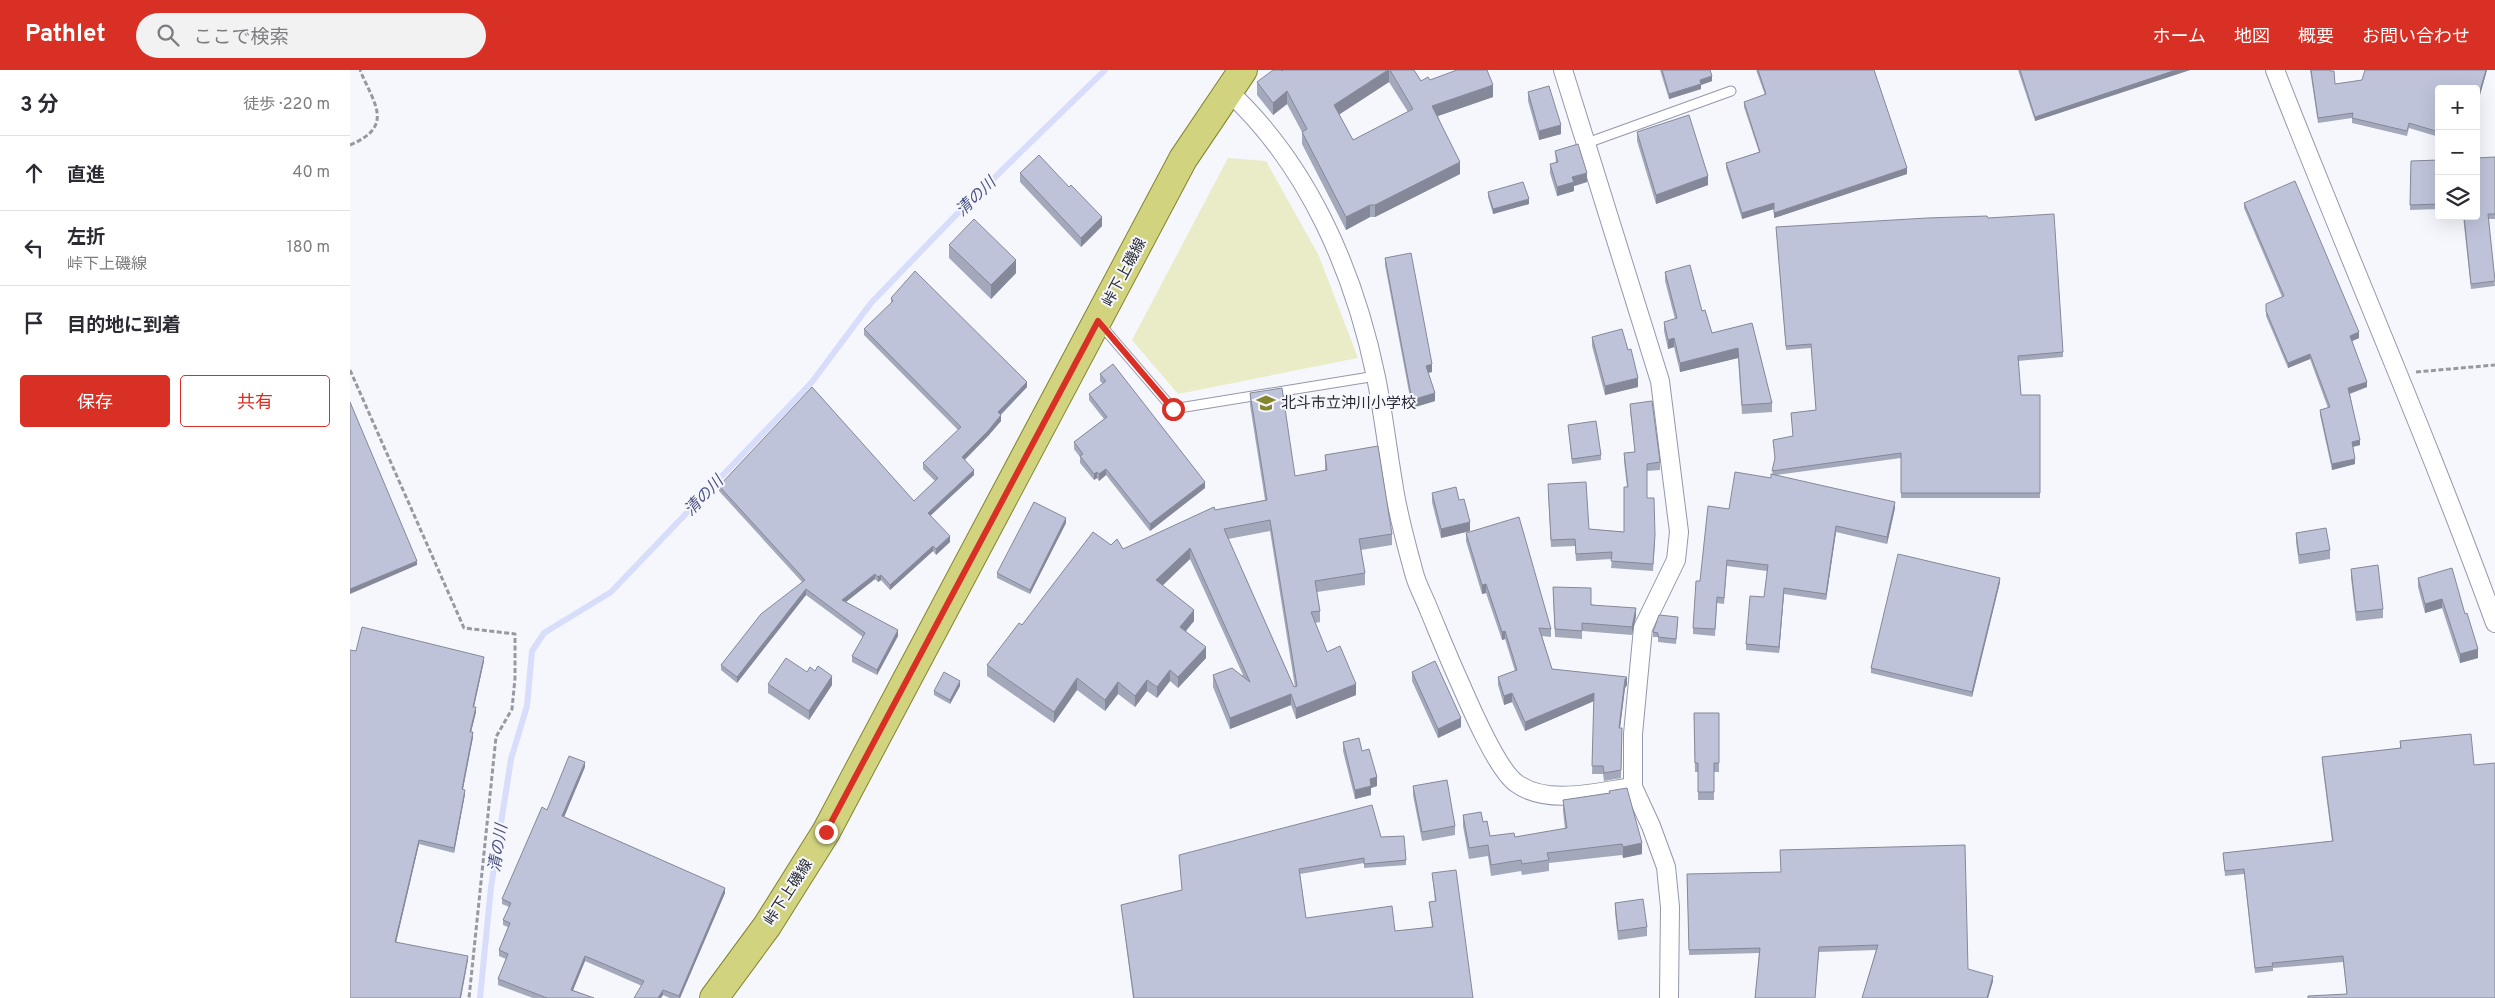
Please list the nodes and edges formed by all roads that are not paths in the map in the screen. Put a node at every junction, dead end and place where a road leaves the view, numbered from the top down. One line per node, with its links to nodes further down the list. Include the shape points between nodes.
1 (1563, 70): 5 (street)
2 (2276, 70): 8 (street, via 2399,373)
3 (1235, 80): 6 (main road, 峠下上磯線, via 1183,159); 7 (street, via 1248,109 1310,197 1339,253 1354,294)
4 (1731, 91): 5 (lane)
5 (1587, 143): 9 (street, via 1660,381 1680,532 1676,560 1643,628 1633,734)
6 (1098, 321): 7 (lane, via 1173,409); 10 (main road, 峠下上磯線, via 826,832 766,926)
7 (1376, 376): 9 (street, via 1393,485 1414,575 1470,706 1496,756 1515,782 1534,793 1557,795)
8 (2495, 623)
9 (1633, 787): 11 (street, via 1666,867 1670,907)
10 (714, 998)
11 (1669, 998)

